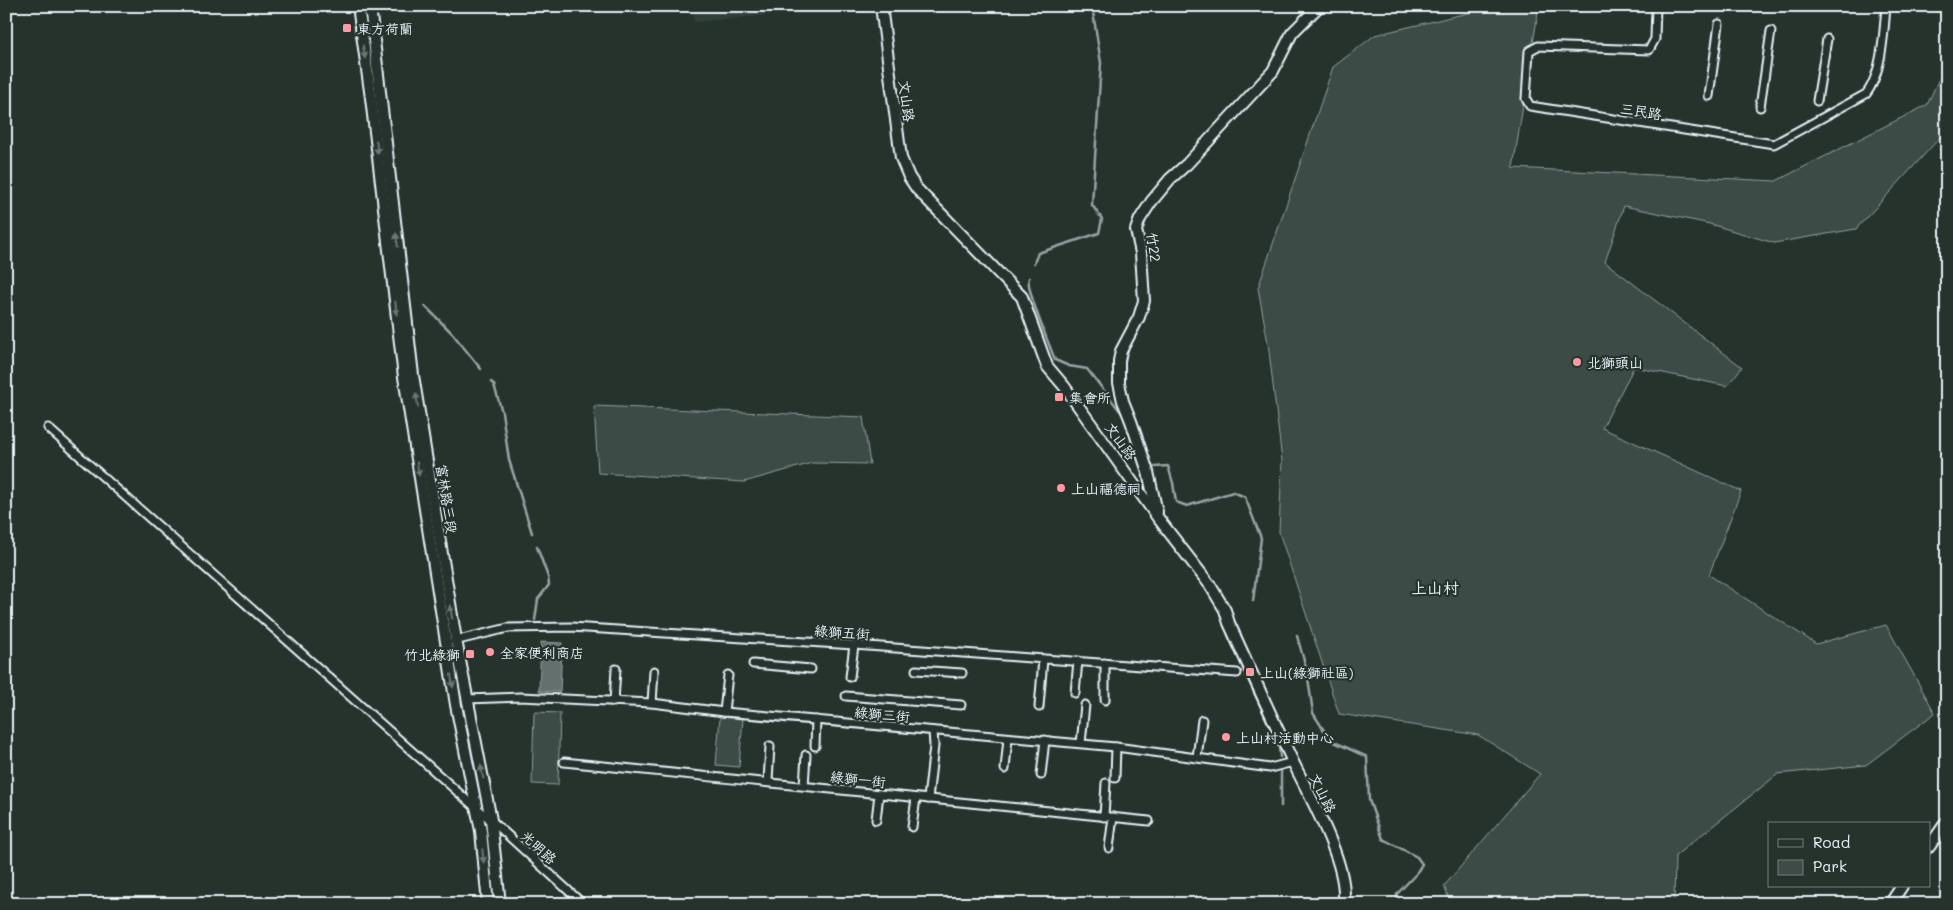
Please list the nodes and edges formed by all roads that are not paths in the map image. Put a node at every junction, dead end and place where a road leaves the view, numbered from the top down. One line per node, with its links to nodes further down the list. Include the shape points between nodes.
1 (358, 6): 11 (main road, one-way to 11)
2 (370, 6): 11 (main road)
3 (881, 6): 15 (main road, 文山路, via 901,158 909,177 1022,297 1047,366)
4 (1319, 6): 15 (main road, 竹22 / 竹22, via 1292,33 1273,71 1151,202 1136,230 1144,300 1122,351 1119,383 1148,472)
5 (1656, 6): 6 (street, 三民路, via 1654,39 1649,50 1538,46 1530,51 1526,99 1530,106 1774,144 1866,94 1883,46)
6 (1886, 6)
7 (1719, 24): 10 (street)
8 (1771, 31): 13 (street)
9 (1827, 39): 12 (street)
10 (1709, 96)
11 (376, 98): 16 (main road, 富林路三段, via 404,377)
12 (1817, 101)
13 (1760, 107)
14 (48, 428): 62 (street, 光明路)
15 (1158, 518): 52 (main road, 文山路, via 1201,572 1225,610)
16 (451, 642): 17 (street, 綠獅五街, via 508,628 571,627); 32 (main road, 富林路三段); 62 (main road, 富林路三段, one-way to 62, via 456,705)
17 (854, 645): 18 (street, 綠獅五街); 29 (street)
18 (1043, 659): 19 (street, 綠獅五街); 38 (street)
19 (1078, 661): 21 (street, 綠獅五街); 30 (street)
20 (753, 664): 23 (street)
21 (1106, 664): 27 (street, 綠獅五街); 33 (street)
22 (616, 669): 34 (street)
23 (811, 669)
24 (916, 670): 26 (street)
25 (654, 671): 35 (street)
26 (962, 673)
27 (1237, 673)
28 (728, 675): 39 (street)
29 (850, 677)
30 (1075, 693)
31 (846, 696): 36 (street)
32 (467, 699): 34 (street, 綠獅三街, via 520,697); 65 (main road, 富林路三段, one-way to 32)
33 (1105, 700)
34 (614, 702): 35 (street, 綠獅三街)
35 (652, 703): 39 (street, 綠獅三街)
36 (960, 705)
37 (1085, 705): 45 (street)
38 (1039, 707)
39 (724, 712): 40 (street, 綠獅三街)
40 (816, 720): 42 (street, 綠獅三街); 47 (street)
41 (1202, 720): 50 (street)
42 (933, 731): 43 (street, 綠獅三街); 61 (street)
43 (1008, 738): 44 (street, 綠獅三街); 53 (street)
44 (1045, 740): 45 (street, 綠獅三街); 54 (street)
45 (1081, 744): 48 (street, 綠獅三街)
46 (770, 746): 56 (street)
47 (815, 746)
48 (1116, 747): 50 (street, 綠獅三街); 55 (street)
49 (806, 754): 58 (street)
50 (1197, 757): 52 (street, 綠獅三街, via 1270,768)
51 (564, 762): 56 (street, 綠獅一街)
52 (1293, 762): 76 (main road, 文山路, via 1341,870)
53 (1006, 769)
54 (1041, 775)
55 (1115, 778)
56 (768, 782): 58 (street, 綠獅一街)
57 (1106, 783): 63 (street)
58 (804, 786): 59 (street, 綠獅一街)
59 (879, 794): 60 (street, 綠獅一街); 66 (street)
60 (916, 798): 61 (street, 綠獅一街); 69 (street)
61 (928, 800): 63 (street, 綠獅一街)
62 (477, 809): 65 (street, 光明路); 73 (main road, 富林路三段, one-way to 73)
63 (1104, 817): 64 (street, 綠獅一街)
64 (1112, 817): 67 (street, 綠獅一街); 71 (street)
65 (491, 820): 74 (main road, 富林路三段); 75 (street, 光明路)
66 (876, 820)
67 (1149, 821)
68 (1947, 821): 70 (main road)
69 (912, 827)
70 (1930, 845)
71 (1109, 848)
72 (1901, 888): 77 (main road)
73 (488, 904)
74 (500, 904)
75 (584, 904)
76 (1344, 904)
77 (1890, 904)

